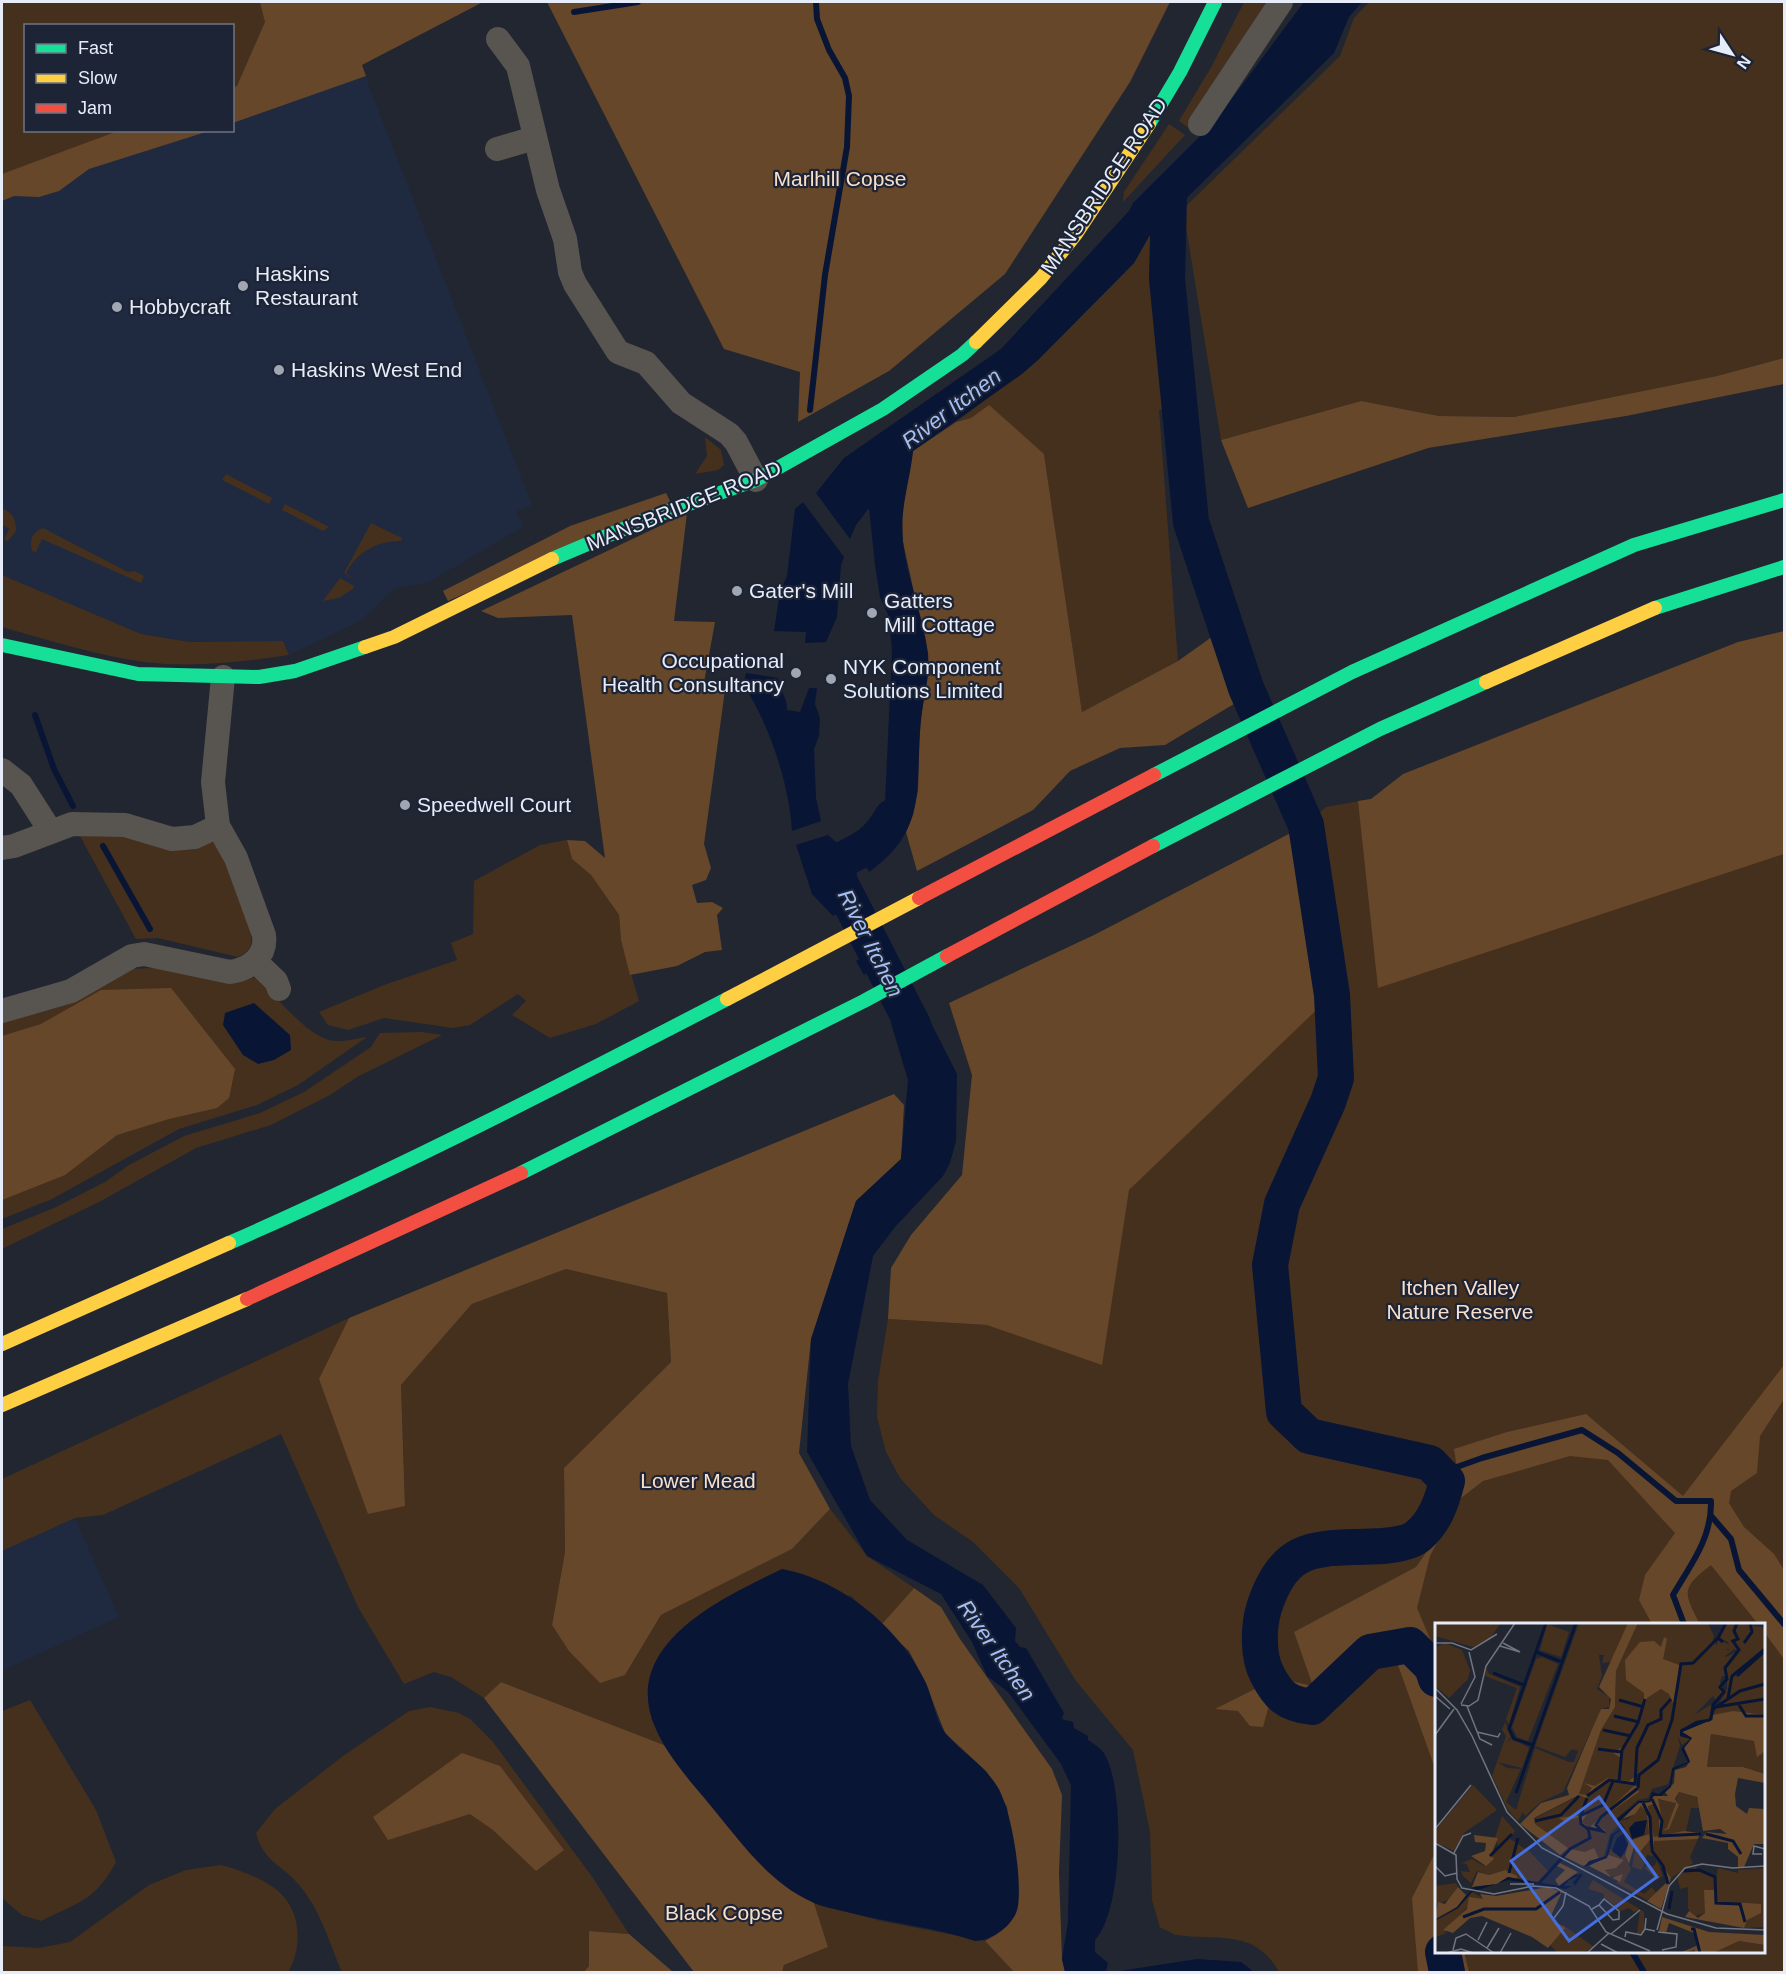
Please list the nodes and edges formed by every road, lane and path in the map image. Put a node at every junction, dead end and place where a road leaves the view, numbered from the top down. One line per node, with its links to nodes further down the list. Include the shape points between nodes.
1 (1215, 2): 7 (main road, MANSBRIDGE ROAD, via 1180,72 1123,166 1076,234 1005,316 962,355 900,398)
2 (1281, 2): 4 (street)
3 (498, 39): 5 (street, via 518,66)
4 (1200, 123)
5 (535, 138): 6 (street); 7 (street, via 565,239 570,272 615,348 645,363 681,403 729,434)
6 (497, 149)
7 (756, 480): 11 (main road, MANSBRIDGE ROAD, via 647,519 555,558 394,637 341,657 295,671)
8 (1785, 500): 19 (main road, via 1634,545 1352,672 558,1087 321,1203)
9 (1785, 567): 20 (main road, via 1647,610 1380,729 1247,795 933,966 584,1143 336,1260)
10 (2, 645): 11 (main road, MANSBRIDGE ROAD, via 138,674)
11 (223, 677): 13 (street, via 213,782)
12 (2, 770): 14 (street, via 21,785)
13 (218, 826): 14 (street, via 195,837 172,839 125,825 100,823 72,824); 16 (street, via 236,858 264,935 265,946)
14 (51, 832): 15 (street)
15 (2, 848)
16 (255, 961): 17 (street); 18 (street, via 230,972 156,956 132,956 71,991)
17 (279, 989)
18 (2, 1011)
19 (2, 1344)
20 (2, 1405)

